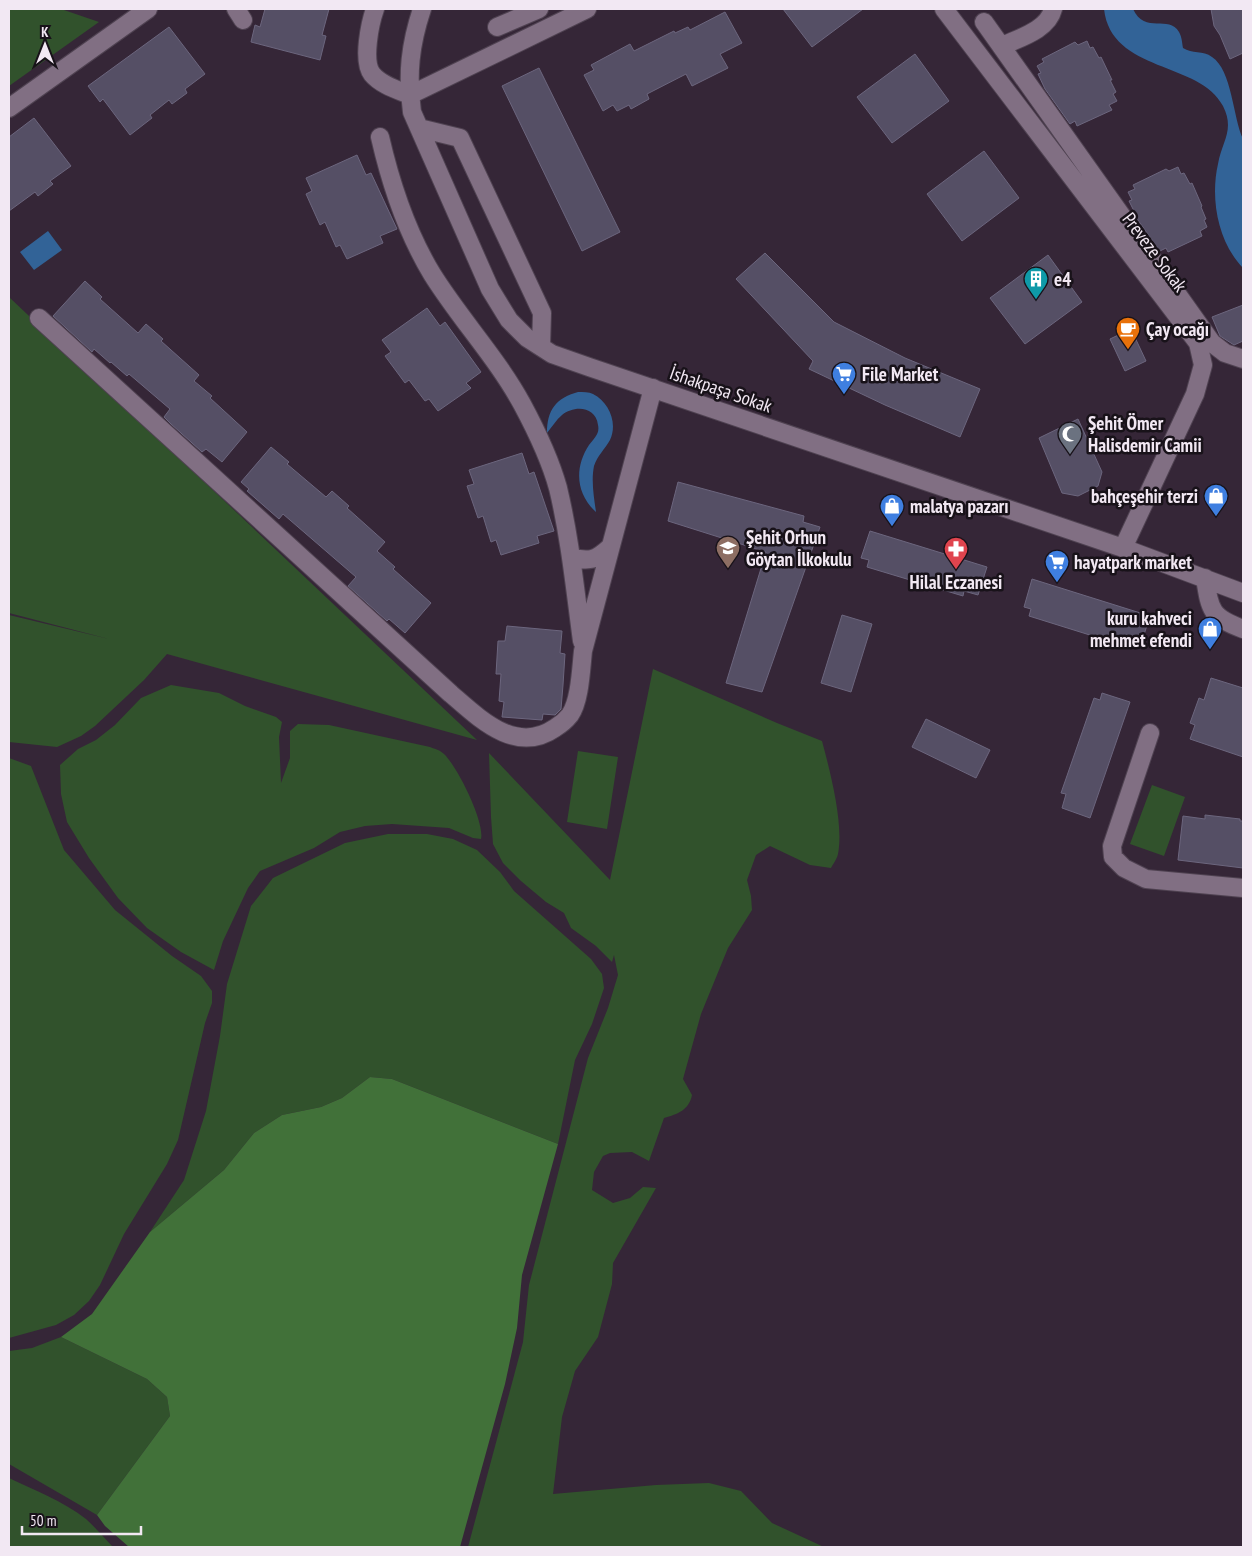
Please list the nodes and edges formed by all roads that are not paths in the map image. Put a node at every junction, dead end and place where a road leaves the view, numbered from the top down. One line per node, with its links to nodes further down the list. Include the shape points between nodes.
1 (148, 9): 12 (street)
2 (375, 9): 11 (street, via 367,53 371,73 382,83)
3 (422, 9): 11 (street, İshakpaşa Sokak, via 410,59)
4 (539, 9): 9 (street)
5 (587, 9): 11 (street)
6 (944, 9): 20 (street, Preveze Sokak, via 1198,343 1203,365 1195,394)
7 (1053, 9): 10 (street, via 1045,24)
8 (984, 22): 10 (street)
9 (497, 27)
10 (1002, 46): 17 (street, via 1212,343 1225,353)
11 (410, 95): 13 (street, İshakpaşa Sokak, via 412,112)
12 (9, 108)
13 (419, 128): 16 (street, İshakpaşa Sokak, via 490,289 510,320 527,338); 16 (street, via 460,138 542,313)
14 (380, 136): 21 (street, via 410,233 432,274 522,403 542,445 557,486)
15 (39, 318): 25 (street, via 451,694 496,730 530,738 561,724 570,715 577,695)
16 (542, 347): 18 (street, İshakpaşa Sokak, via 552,354)
17 (1243, 359)
18 (653, 388): 19 (street); 20 (street, İshakpaşa Sokak)
19 (610, 548): 21 (street, via 593,560); 25 (street)
20 (1123, 548): 22 (street, İshakpaşa Sokak)
21 (571, 558): 25 (street)
22 (1205, 578): 23 (street, İshakpaşa Sokak); 24 (street, via 1208,601 1214,614)
23 (1243, 593)
24 (1243, 629)
25 (583, 651)
26 (1150, 733): 27 (street, via 1113,840 1113,857 1124,868 1146,879)
27 (1243, 888)

